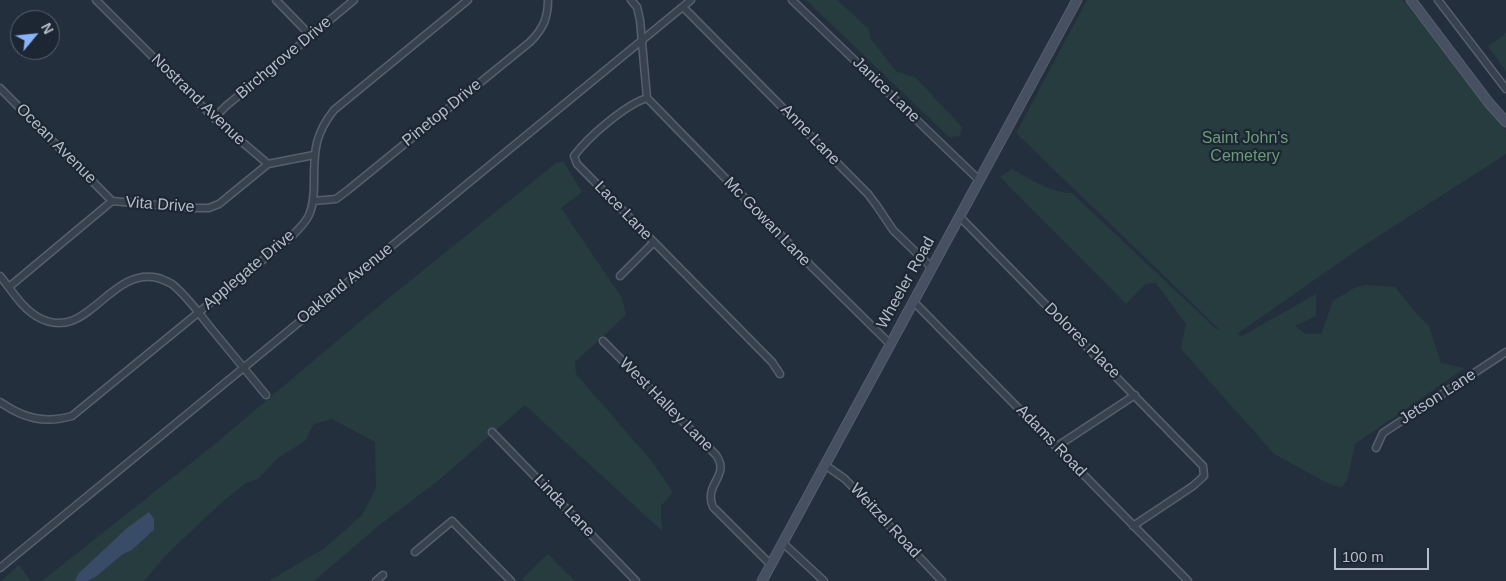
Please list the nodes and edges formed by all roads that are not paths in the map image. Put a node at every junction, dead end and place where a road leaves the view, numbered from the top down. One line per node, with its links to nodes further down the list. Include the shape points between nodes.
1 (96, 0): 18 (street, Nostrand Avenue)
2 (276, 0): 13 (street)
3 (354, 0): 13 (street, Birchgrove Drive)
4 (468, 0): 20 (street, Applegate Drive, via 334,110 323,124)
5 (548, 0): 24 (street, Pinetop Drive, via 546,22 530,42 336,199)
6 (631, 0): 14 (street, via 637,7)
7 (691, 0): 12 (street, Oakland Avenue)
8 (792, 0): 22 (street, Janice Lane)
9 (1077, 0): 22 (main road, Wheeler Road)
10 (1411, 0): 19 (main road)
11 (1438, 0): 16 (street)
12 (683, 7): 14 (street, Oakland Avenue); 27 (street, Anne Lane, via 868,194 892,230)
13 (311, 36): 18 (street, Birchgrove Drive)
14 (642, 41): 17 (street); 36 (street, Oakland Avenue)
15 (0, 88): 23 (street, Ocean Avenue)
16 (1506, 89)
17 (647, 98): 26 (street, Lace Lane, via 635,102 583,144 574,156 577,164); 34 (street, Mc Gowan Lane)
18 (214, 118): 21 (street, Nostrand Avenue)
19 (1506, 122)
20 (314, 155): 21 (street); 24 (street, Applegate Drive)
21 (268, 164): 23 (street, Vita Drive, via 219,204 209,208)
22 (980, 180): 25 (main road, Wheeler Road)
23 (112, 201): 30 (street, Vita Drive)
24 (313, 201): 32 (street, Applegate Drive, via 309,214 292,236)
25 (960, 217): 27 (main road, Wheeler Road); 39 (street, Dolores Place)
26 (653, 243): 29 (street); 37 (street, Lace Lane)
27 (931, 267): 31 (main road, Wheeler Road)
28 (0, 276): 30 (street)
29 (620, 276)
30 (9, 287): 32 (street, via 35,316 61,323 87,313 120,285 145,277 170,283)
31 (914, 302): 34 (main road, Wheeler Road); 42 (street, Adams Road)
32 (198, 312): 36 (street); 40 (street, Applegate Drive, via 72,416 38,420)
33 (603, 341): 48 (street, West Halley Lane, via 716,455 721,462 721,472 709,498 713,507)
34 (890, 344): 44 (main road, Wheeler Road)
35 (1506, 352): 43 (street, Jetson Lane, via 1383,433)
36 (244, 368): 38 (street); 49 (street, Oakland Avenue)
37 (780, 374)
38 (266, 395)
39 (1135, 395): 42 (street); 45 (street, Dolores Place, via 1203,466 1204,476)
40 (0, 402)
41 (492, 432): 53 (street, Linda Lane)
42 (1056, 447): 45 (street, Adams Road)
43 (1376, 448)
44 (825, 465): 46 (main road, Wheeler Road); 56 (street, Weitzel Road, via 845,479)
45 (1133, 526): 57 (street, Adams Road)
46 (784, 543): 48 (main road, Wheeler Road); 55 (street)
47 (415, 552): 52 (street, via 452,521)
48 (771, 565): 54 (main road, Wheeler Road)
49 (0, 568)
50 (383, 575): 51 (street)
51 (376, 581)
52 (511, 581)
53 (636, 581)
54 (762, 581)
55 (824, 581)
56 (942, 581)
57 (1188, 581)

